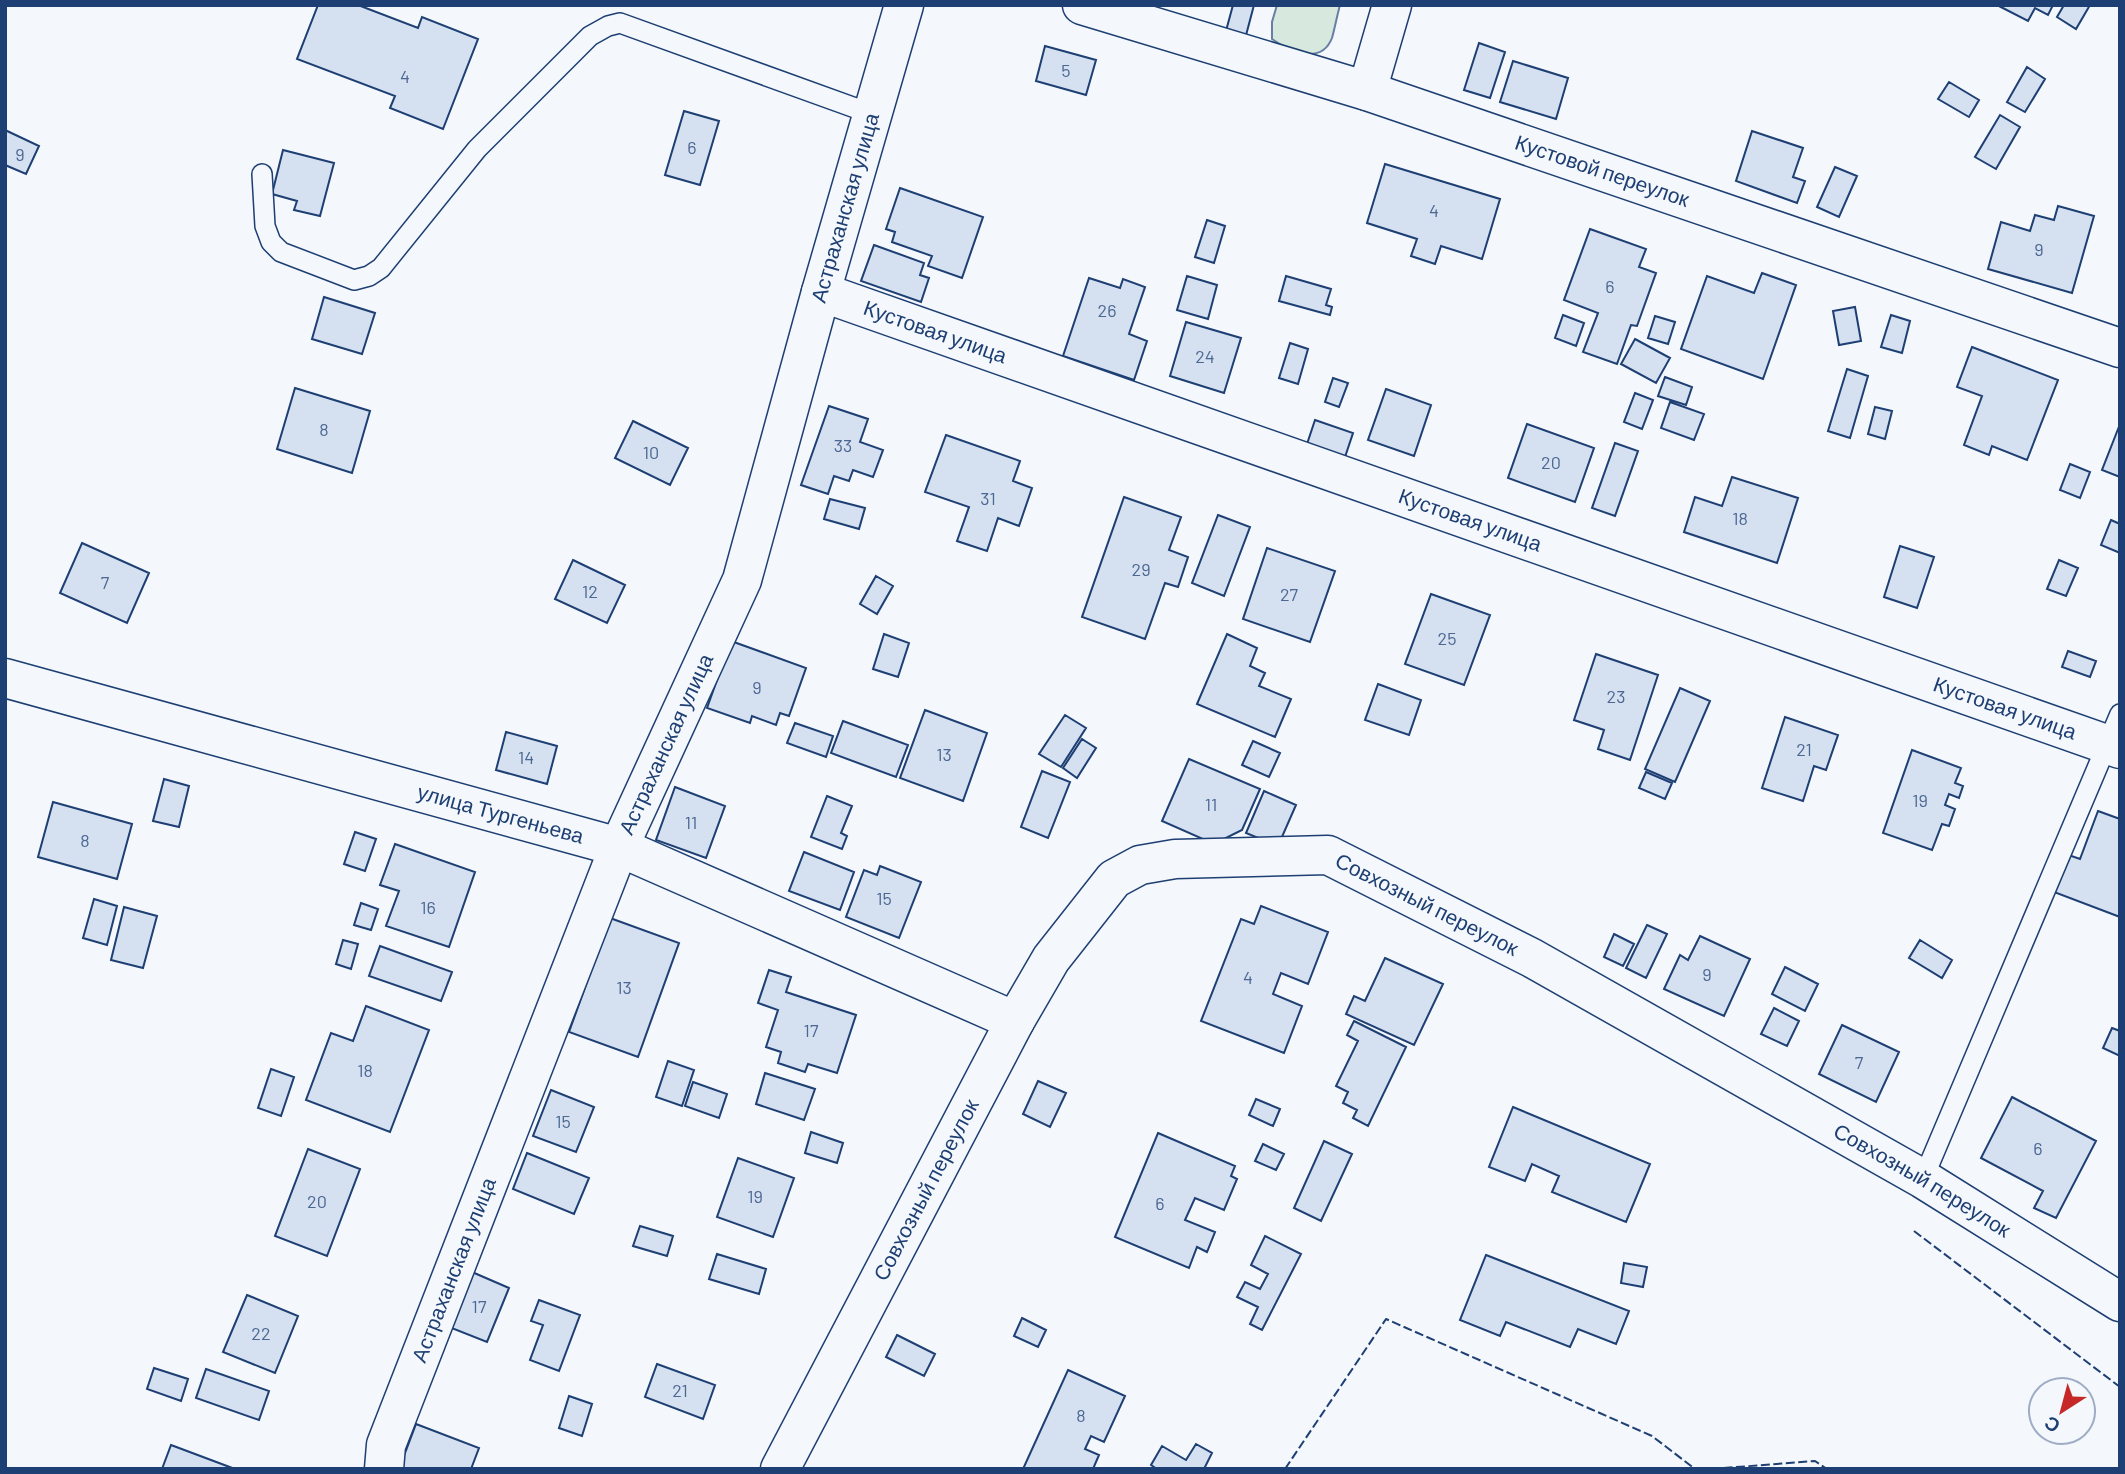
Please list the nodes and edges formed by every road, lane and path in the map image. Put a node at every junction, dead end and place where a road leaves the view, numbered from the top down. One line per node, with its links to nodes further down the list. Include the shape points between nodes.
1 (904, 5): 5 (street, Астраханская улица)
2 (1082, 5): 4 (street, Кустовой переулок)
3 (1392, 5): 4 (street)
4 (1367, 91): 8 (street, Кустовой переулок)
5 (873, 114): 6 (lane, via 620,23 590,37 477,149 381,268 369,276 354,280 281,252 265,226); 7 (street, Астраханская улица)
6 (262, 174)
7 (821, 292): 10 (street, Кустовая улица); 11 (street, Астраханская улица, via 742,580)
8 (2120, 348)
9 (5, 678): 11 (street, улица Тургеньева)
10 (2116, 735): 13 (lane)
11 (619, 847): 12 (street, улица Тургеньева); 15 (street, Астраханская улица, via 386,1445)
12 (1014, 1021): 13 (street, Совхозный переулок, via 1051,959 1114,879 1140,864 1328,855 1532,958); 16 (street, Совхозный переулок)
13 (1923, 1180): 14 (street, Совхозный переулок)
14 (2120, 1302)
15 (384, 1469)
16 (780, 1469)

